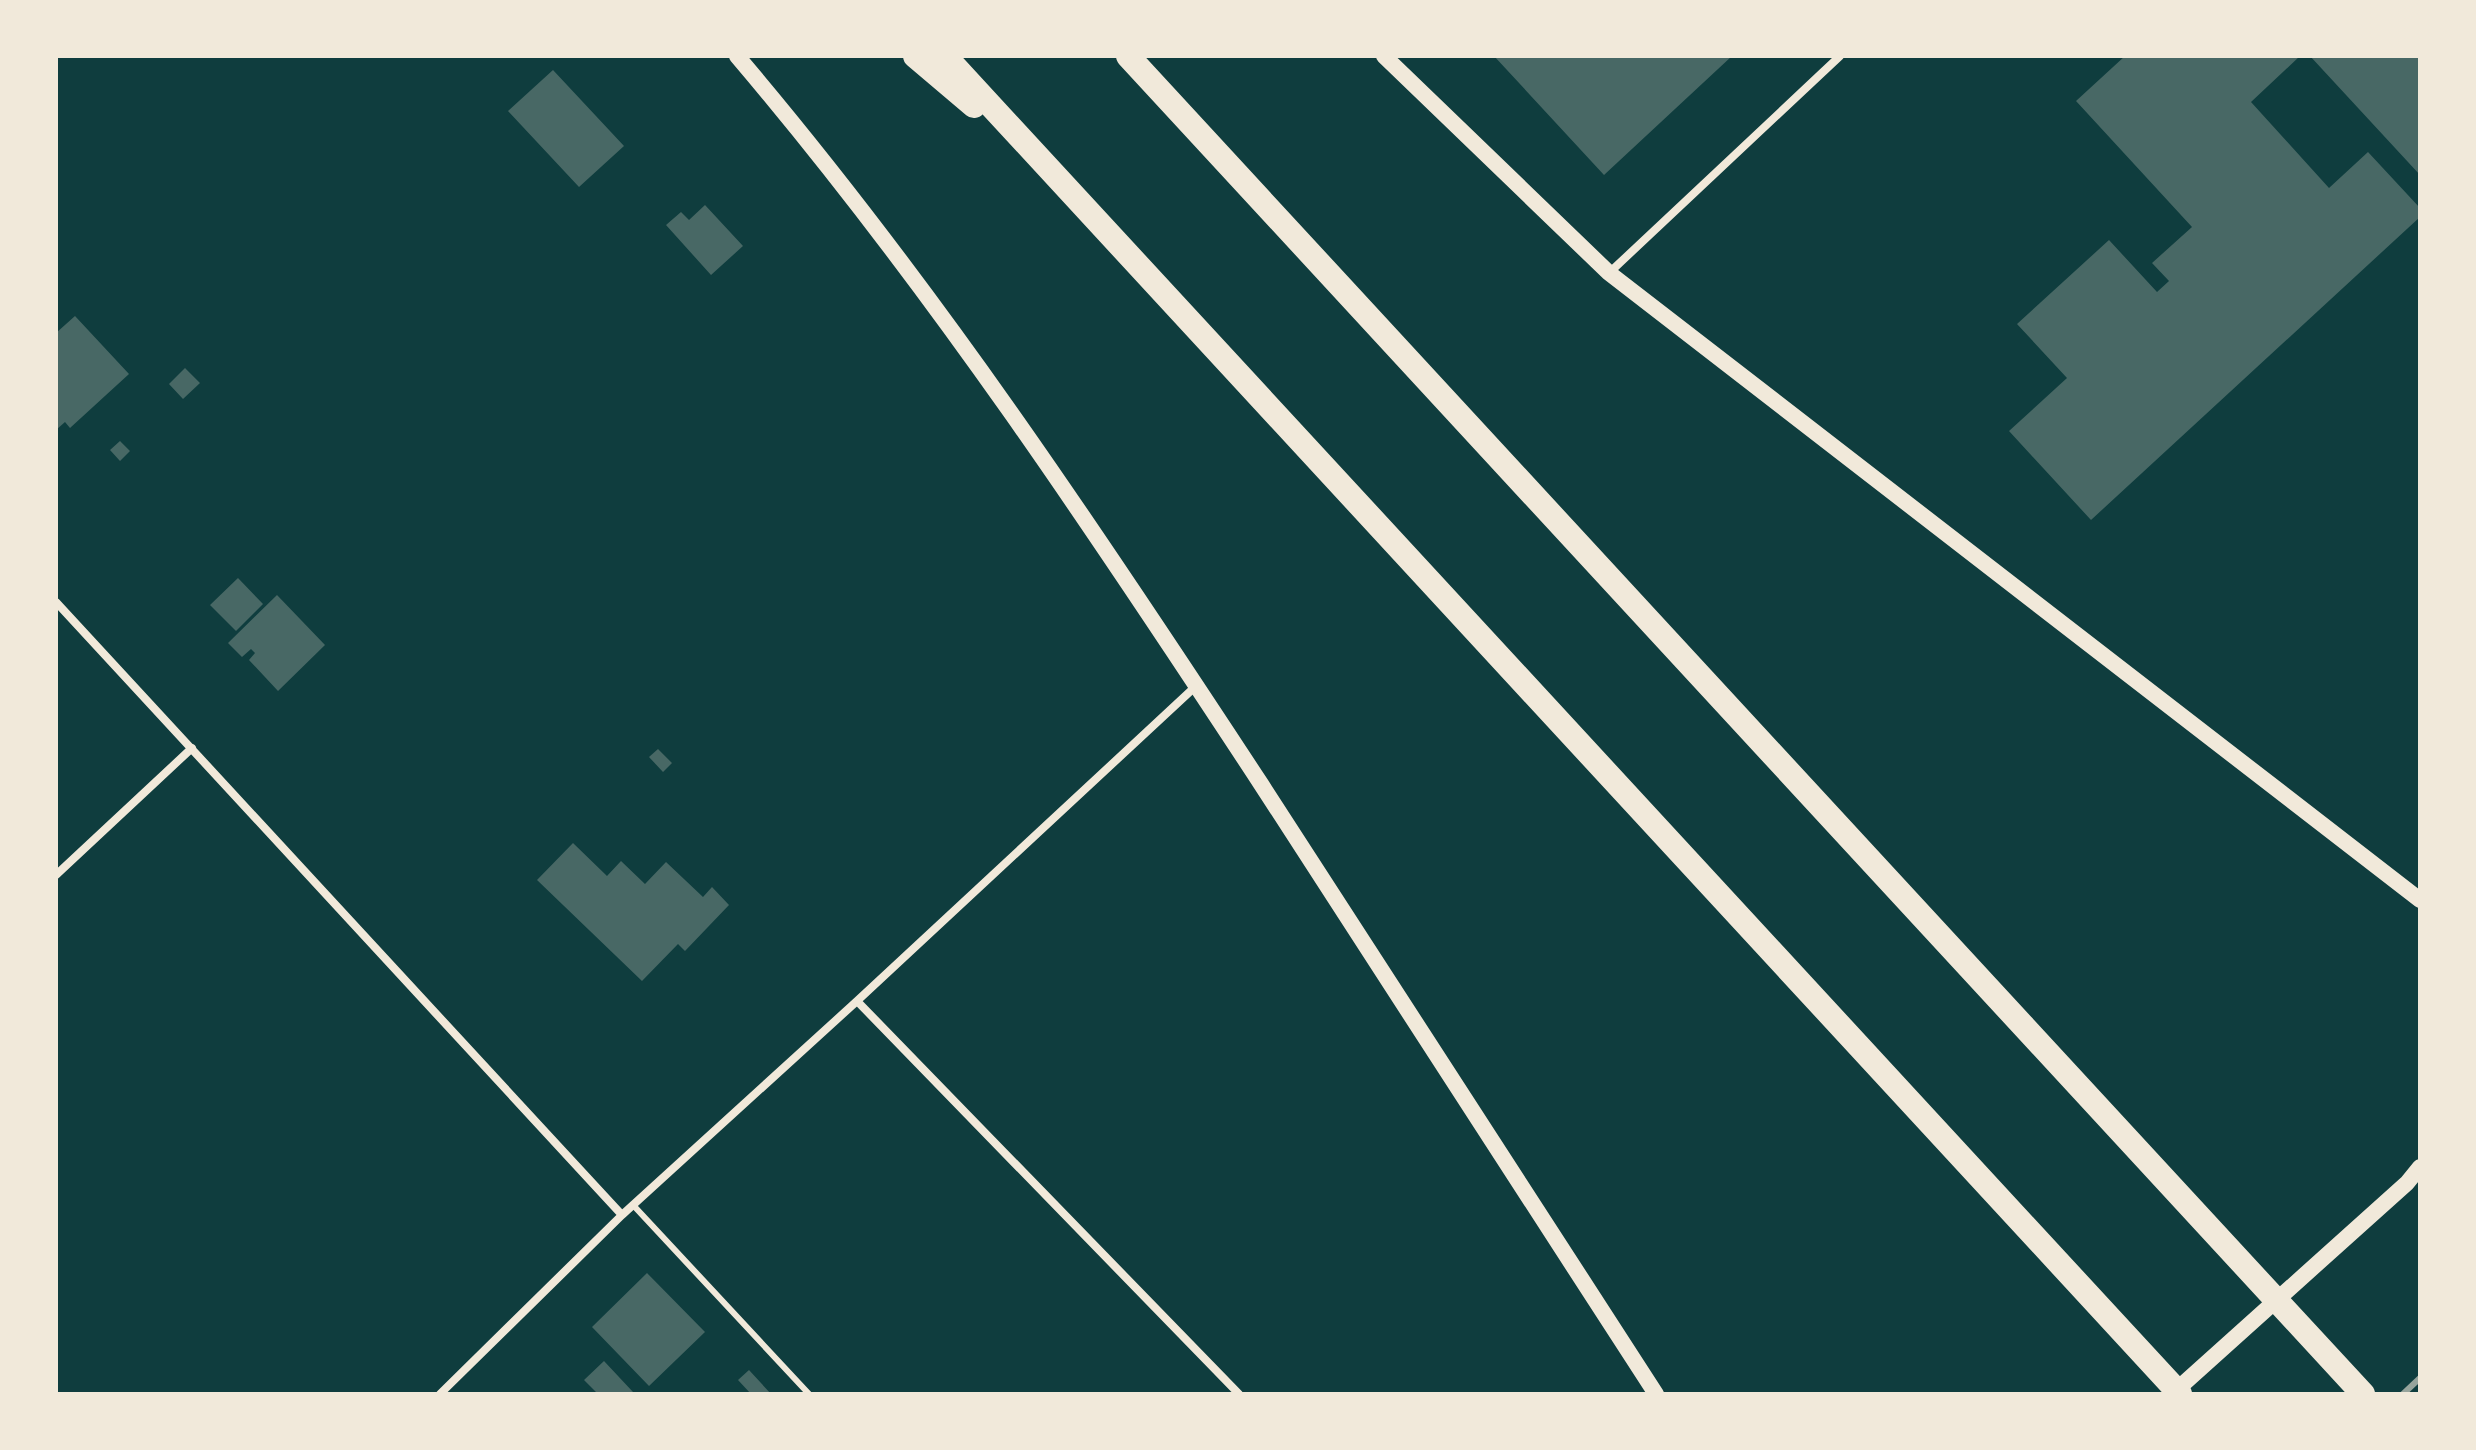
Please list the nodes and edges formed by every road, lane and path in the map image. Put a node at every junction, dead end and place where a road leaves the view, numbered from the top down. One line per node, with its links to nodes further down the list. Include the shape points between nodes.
1 (737, 56): 12 (main road, via 901,258 1048,464)
2 (915, 56): 9 (highway)
3 (945, 56): 9 (highway)
4 (1128, 56): 8 (highway)
5 (1145, 56): 8 (highway)
6 (1384, 56): 10 (main road)
7 (1840, 56): 10 (street)
8 (1189, 122): 26 (highway)
9 (1047, 168): 25 (highway)
10 (1609, 273): 15 (main road)
11 (56, 602): 13 (street)
12 (1196, 686): 16 (street); 23 (main road)
13 (192, 748): 14 (street); 19 (street)
14 (56, 875)
15 (2420, 900)
16 (857, 1001): 18 (street); 22 (street)
17 (2420, 1167): 24 (main road)
18 (633, 1205): 19 (street); 21 (lane)
19 (622, 1215): 20 (street)
20 (440, 1394)
21 (809, 1394)
22 (1239, 1394)
23 (1656, 1394)
24 (2172, 1394)
25 (2180, 1394)
26 (2363, 1394)

